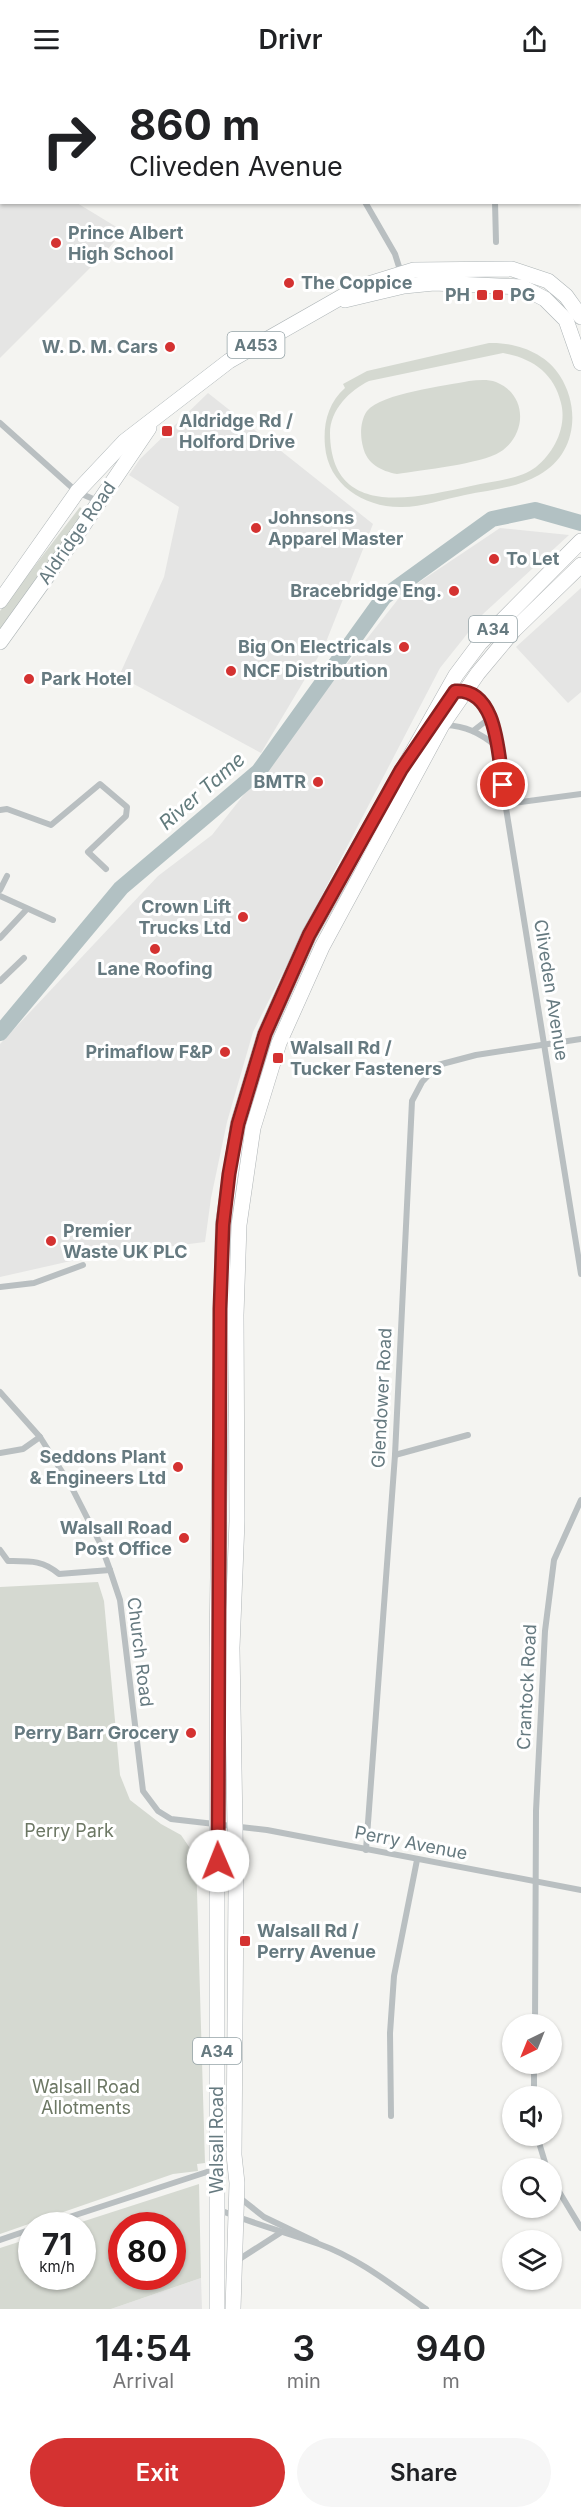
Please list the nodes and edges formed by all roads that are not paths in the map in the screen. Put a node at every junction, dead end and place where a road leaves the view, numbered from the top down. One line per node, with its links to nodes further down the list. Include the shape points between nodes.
1 (366, 204): 4 (street, via 395,254)
2 (495, 204): 3 (street)
3 (496, 242)
4 (403, 279): 5 (main road, Aldridge Road / A453, via 494,268 530,273 566,296); 6 (main road, Aldridge Road / A453, via 508,285 536,293 555,306 566,320); 8 (main road, Aldridge Road / A453, via 366,283 229,361 183,394)
5 (581, 317)
6 (581, 363)
7 (0, 423): 9 (street)
8 (152, 423): 9 (main road, Aldridge Road / A453, via 125,441); 10 (main road, Aldridge Road / A453)
9 (77, 492): 10 (street); 13 (main road, Aldridge Road / A453)
10 (100, 502): 14 (main road, Aldridge Road / A453)
11 (581, 541): 20 (main road, Walsall Road / A34, via 480,643 456,675)
12 (581, 566): 15 (main road, Walsall Road / A34, via 533,609)
13 (0, 601)
14 (0, 642)
15 (466, 690): 16 (street, via 480,700); 17 (main road, Walsall Road / A34); 20 (street, Walsall Road, via 455,691)
16 (491, 717): 18 (street); 19 (street, Cliveden Avenue)
17 (442, 725): 18 (street); 49 (main road, Walsall Road / A34, via 322,947 279,1043 253,1128 239,1225 236,1315)
18 (473, 731): 19 (street)
19 (496, 746): 22 (street, Cliveden Avenue)
20 (401, 770): 48 (main road, Walsall Road / A34, via 309,935 265,1034 238,1124 229,1174 220,1309)
21 (581, 794): 22 (street)
22 (506, 804): 36 (street, Cliveden Avenue)
23 (0, 810): 24 (street, via 51,825 100,784 127,807 126,816 88,852)
24 (106, 869)
25 (7, 876): 26 (street)
26 (0, 890)
27 (0, 896): 28 (street)
28 (27, 909): 29 (street); 30 (street)
29 (53, 920)
30 (0, 938)
31 (24, 958): 33 (street)
32 (0, 968): 33 (street)
33 (6, 974): 34 (street)
34 (0, 981)
35 (581, 1038): 36 (street, Glendower Road)
36 (545, 1044): 38 (street, Cliveden Avenue); 44 (street, Glendower Road, via 438,1065 422,1082 412,1101)
37 (83, 1265): 39 (street, via 34,1283)
38 (581, 1274)
39 (0, 1287)
40 (0, 1392): 42 (street, Church Road)
41 (468, 1435): 44 (street)
42 (40, 1437): 43 (street, via 23,1449); 47 (street, Church Road, via 71,1486)
43 (0, 1453)
44 (394, 1455): 50 (street, Glendower Road)
45 (581, 1500): 52 (street, Crantock Road, via 554,1560 548,1594 541,1673)
46 (0, 1551): 47 (street, via 8,1561 39,1561 59,1574)
47 (110, 1570): 48 (street, Church Road, via 120,1600 143,1791 158,1811 171,1819)
48 (217, 1826): 49 (street); 57 (main road, Walsall Road / A34)
49 (234, 1827): 50 (street, Perry Avenue); 56 (main road, Walsall Road / A34)
50 (366, 1850): 51 (street, Perry Avenue)
51 (417, 1860): 52 (street, Perry Avenue); 55 (street, via 394,1976)
52 (537, 1883): 53 (street, Perry Avenue); 54 (street, Crantock Road)
53 (581, 1890)
54 (534, 2014)
55 (391, 2116)
56 (234, 2155): 57 (main road, via 226,2165); 58 (main road, Walsall Road / A34)
57 (216, 2168): 60 (main road, Walsall Road / A34); 61 (street)
58 (237, 2194): 62 (main road, Walsall Road / A34); 67 (street, via 264,2217)
59 (562, 2197): 63 (street)
60 (217, 2210): 62 (street); 69 (main road, Walsall Road / A34)
61 (84, 2212)
62 (235, 2217): 64 (street); 68 (main road, Walsall Road / A34)
63 (581, 2228)
64 (280, 2233): 67 (street); 68 (street)
65 (18, 2234): 66 (street)
66 (0, 2240)
67 (319, 2244): 71 (street, via 374,2272)
68 (233, 2264): 70 (main road, Walsall Road / A34)
69 (217, 2309)
70 (233, 2309)
71 (426, 2309)

